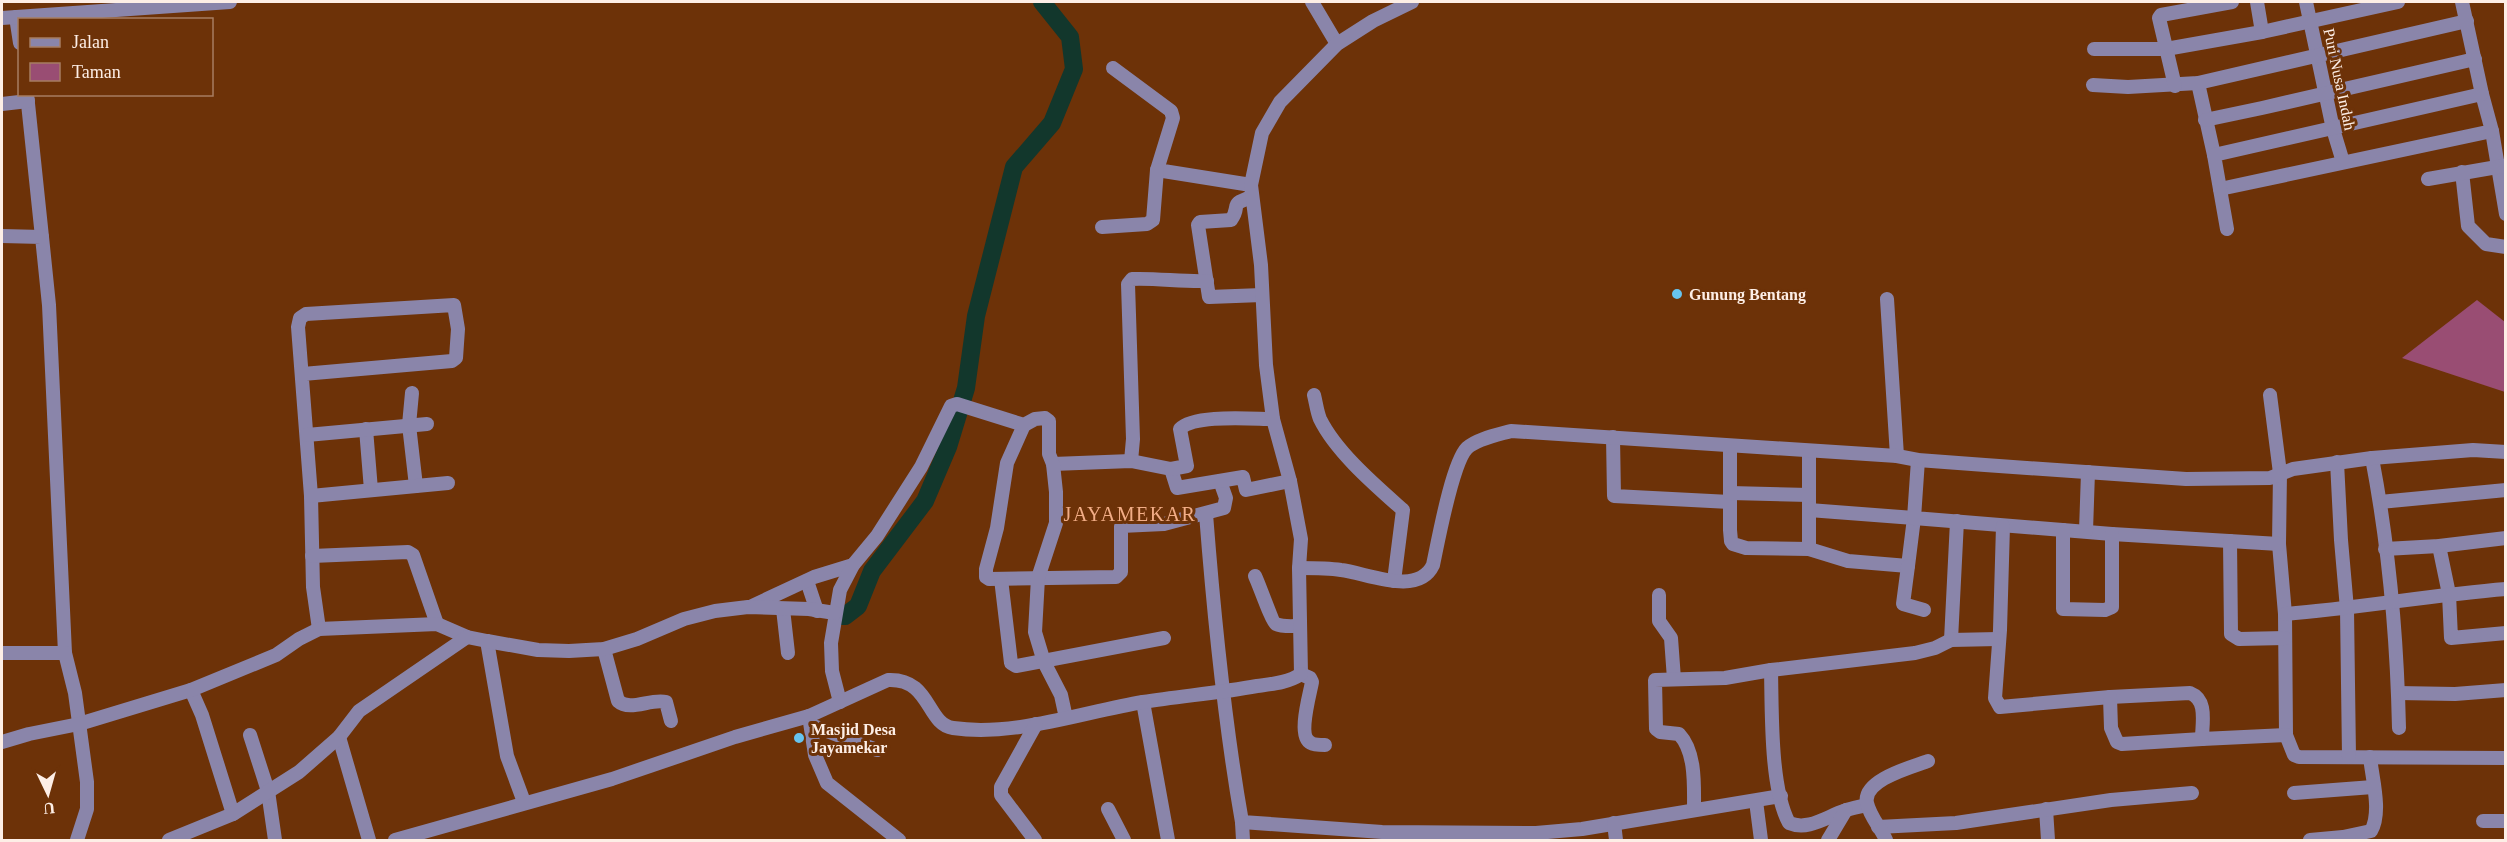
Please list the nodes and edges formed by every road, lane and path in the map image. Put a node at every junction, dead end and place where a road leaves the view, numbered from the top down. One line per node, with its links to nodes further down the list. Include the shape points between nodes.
1 (230, 2): 9 (street)
2 (1312, 2): 15 (street)
3 (1412, 2): 15 (street)
4 (2232, 2): 17 (street, via 2161,15)
5 (2257, 2): 13 (street)
6 (2306, 2): 11 (street, Puri Nusa Indah)
7 (2398, 2): 11 (street)
8 (2462, 2): 12 (street)
9 (176, 4): 10 (street)
10 (9, 18): 14 (street)
11 (2312, 20): 13 (street); 18 (street, Puri Nusa Indah)
12 (2467, 21): 18 (street); 19 (street)
13 (2262, 32): 17 (street)
14 (18, 38)
15 (1337, 44): 39 (street, via 1280,102 1262,133)
16 (2094, 49): 17 (street)
17 (2166, 49): 23 (street)
18 (2319, 55): 21 (street); 24 (street, Puri Nusa Indah)
19 (2475, 59): 24 (street); 25 (street)
20 (1113, 68): 35 (street, via 1171,111 1173,118)
21 (2198, 84): 23 (street); 28 (street)
22 (2093, 85): 23 (street)
23 (2175, 86)
24 (2325, 93): 28 (street); 29 (street, Puri Nusa Indah)
25 (2482, 94): 29 (street); 30 (street)
26 (27, 98): 27 (street); 44 (street)
27 (2, 104)
28 (2205, 120): 32 (street)
29 (2333, 129): 32 (street); 33 (street, Puri Nusa Indah)
30 (2492, 131): 31 (street); 33 (street); 34 (street)
31 (2505, 145)
32 (2214, 155): 38 (street)
33 (2343, 162): 38 (street)
34 (2501, 166): 36 (street); 40 (street)
35 (1156, 170): 39 (street); 41 (street, via 1153,220 1147,224)
36 (2462, 172): 37 (street); 45 (street, via 2468,226 2486,244)
37 (2428, 179)
38 (2220, 189): 42 (street)
39 (1251, 191): 46 (street, via 1235,205 1231,220 1198,225); 47 (street)
40 (2505, 214)
41 (1102, 227)
42 (2227, 230)
43 (2, 236): 44 (street)
44 (42, 237): 128 (street, via 49,305)
45 (2505, 247)
46 (1207, 281): 47 (street, via 1209,297); 66 (street, via 1132,279 1128,284)
47 (1262, 295): 53 (street)
48 (1887, 299): 63 (street)
49 (303, 374): 49 (street, via 298,327 300,318 306,315 454,305 458,329 456,358 452,361); 58 (street)
50 (412, 393): 55 (street)
51 (1314, 395): 104 (street, via 1320,418 1339,445 1369,480 1403,510)
52 (2270, 395): 71 (street)
53 (1273, 419): 69 (street, via 1186,423 1180,429 1186,466); 73 (street)
54 (427, 424): 55 (street)
55 (410, 425): 57 (street); 75 (street)
56 (1024, 425): 68 (street, via 1035,419 1047,419); 97 (street, via 957,404 951,406 921,467 877,536); 102 (street, via 1007,463 986,569 988,579)
57 (366, 429): 58 (street); 76 (street)
58 (307, 435): 79 (street)
59 (1613, 437): 60 (street); 80 (street, via 1614,496); 104 (street, via 1510,431 1468,447 1454,478 1429,572 1418,580)
60 (1730, 446): 61 (street); 80 (street)
61 (1809, 452): 63 (street); 78 (street)
62 (2505, 452): 64 (street, via 2473,450)
63 (1896, 456): 65 (street)
64 (2373, 458): 67 (street); 81 (street)
65 (1918, 460): 70 (street); 84 (street)
66 (1131, 461): 68 (street); 69 (street)
67 (2337, 462): 71 (street); 111 (street)
68 (1053, 464): 101 (street, via 1056,523)
69 (1171, 469): 72 (street, via 1177,488)
70 (2088, 472): 71 (street, via 2186,479 2270,478); 88 (street)
71 (2280, 473): 92 (street)
72 (1220, 481): 73 (street, via 1243,477 1246,490); 83 (street, via 1227,504)
73 (1290, 482): 99 (street, via 1301,539)
74 (448, 483): 75 (street)
75 (416, 486): 76 (street)
76 (371, 490): 79 (street)
77 (2505, 490): 81 (street)
78 (1809, 495): 80 (street); 82 (street)
79 (311, 496): 96 (street)
80 (1730, 498): 94 (street, via 1733,544 1757,549)
81 (2380, 502): 95 (street)
82 (1809, 510): 84 (street); 94 (street)
83 (1206, 514): 101 (street, via 1164,524 1120,526 1121,572 1116,577); 136 (street)
84 (1914, 518): 85 (street); 98 (street)
85 (1957, 521): 86 (street); 124 (street)
86 (2002, 526): 87 (street); 123 (street)
87 (2063, 530): 88 (street); 89 (street, via 2063,609 2112,607)
88 (2086, 531): 89 (street)
89 (2112, 534): 91 (street)
90 (2505, 538): 93 (street)
91 (2230, 541): 92 (street); 122 (street, via 2230,634 2239,639)
92 (2279, 544): 115 (street)
93 (2439, 546): 95 (street); 106 (street)
94 (1809, 549): 98 (street, via 1848,561)
95 (2385, 549): 108 (street)
96 (312, 556): 116 (street, via 408,552); 118 (street)
97 (853, 565): 103 (street); 114 (street, via 840,590)
98 (1908, 566): 112 (street, via 1903,604)
99 (1299, 568): 104 (street, via 1341,569); 117 (street)
100 (1255, 576): 117 (street, via 1272,621 1278,626)
101 (1038, 578): 102 (street); 130 (street, via 1035,632)
102 (1001, 579): 130 (street, via 1011,663 1016,666)
103 (807, 581): 109 (street); 113 (street)
104 (1394, 581)
105 (2505, 589): 106 (street)
106 (2449, 594): 108 (street); 119 (street, via 2451,638)
107 (1659, 595): 133 (street, via 1659,621 1671,638)
108 (2391, 602): 111 (street); 137 (street)
109 (748, 608): 110 (street); 126 (street, via 684,619)
110 (783, 609): 113 (street); 129 (street)
111 (2347, 609): 115 (street); 154 (street)
112 (1924, 610)
113 (817, 611): 114 (street)
114 (836, 613): 139 (street, via 832,671)
115 (2285, 614): 122 (street)
116 (437, 624): 118 (street); 120 (street)
117 (1299, 626): 132 (street)
118 (319, 629): 134 (street, via 276,656)
119 (2505, 633)
120 (467, 637): 125 (street); 149 (street, via 359,711)
121 (1164, 638): 130 (street)
122 (2285, 638): 148 (street)
123 (1998, 639): 124 (street); 138 (street, via 1995,698 2000,707)
124 (1951, 640): 131 (street, via 1915,653)
125 (487, 641): 126 (street, via 538,650); 164 (street, via 507,756)
126 (604, 650): 142 (street, via 621,704 666,702)
127 (2, 653): 128 (street)
128 (65, 653): 144 (street)
129 (788, 653)
130 (1044, 662): 141 (street, via 1060,695)
131 (1771, 670): 133 (street, via 1725,678); 162 (street, via 1773,748)
132 (1300, 675): 136 (street, via 1283,682); 152 (street, via 1312,682 1304,729 1307,741)
133 (1674, 679): 166 (street, via 1654,682 1656,729 1679,734 1686,742 1694,781)
134 (191, 690): 144 (street); 170 (street)
135 (2505, 690): 137 (street)
136 (1222, 692): 140 (street); 173 (street)
137 (2398, 693): 146 (street)
138 (2110, 697): 150 (street, via 2111,728 2117,742); 150 (street, via 2190,693 2202,706)
139 (840, 702): 143 (street); 145 (street, via 888,680 898,680 919,691 943,725 1006,728)
140 (1143, 702): 141 (street); 186 (street)
141 (1065, 718): 145 (street)
142 (670, 721)
143 (810, 721): 153 (street); 164 (street, via 735,737 612,779); 183 (street, via 815,755 828,783)
144 (79, 724): 151 (street); 178 (street, via 87,809)
145 (1036, 724): 184 (street, via 1000,787 1001,795)
146 (2399, 728)
147 (250, 735): 159 (street)
148 (2286, 735): 150 (street); 154 (street, via 2294,755 2299,757)
149 (339, 737): 159 (street, via 318,758); 181 (street)
150 (2202, 739)
151 (2, 741)
152 (1325, 745)
153 (877, 750)
154 (2349, 757): 155 (street)
155 (2370, 757): 156 (street); 158 (street)
156 (2505, 758)
157 (1928, 761): 165 (street, via 1892,774 1873,787)
158 (2373, 787): 161 (street); 193 (street, via 2375,813 2371,831)
159 (268, 791): 170 (street); 180 (street)
160 (2192, 793): 168 (street)
161 (2294, 793)
162 (1780, 796): 163 (street); 169 (street, via 1789,823 1797,826)
163 (1756, 801): 166 (street); 189 (street)
164 (524, 802): 182 (street)
165 (1867, 805): 169 (street); 175 (street)
166 (1694, 808): 174 (street)
167 (1108, 809): 185 (street)
168 (2046, 809): 175 (street, via 1956,824); 192 (street)
169 (1846, 810): 190 (street)
170 (233, 814): 179 (street)
171 (2483, 821): 172 (street)
172 (2505, 821)
173 (1242, 822): 176 (street); 187 (street)
174 (1614, 824): 177 (street, via 1536,833); 188 (street)
175 (1878, 827): 191 (street)
176 (1289, 834): 177 (street)
177 (1383, 836)
178 (77, 840)
179 (169, 840)
180 (275, 840)
181 (369, 840)
182 (395, 840)
183 (899, 840)
184 (1035, 840)
185 (1124, 840)
186 (1168, 840)
187 (1243, 840)
188 (1616, 840)
189 (1761, 840)
190 (1828, 840)
191 (1886, 840)
192 (2048, 840)
193 (2310, 840)

